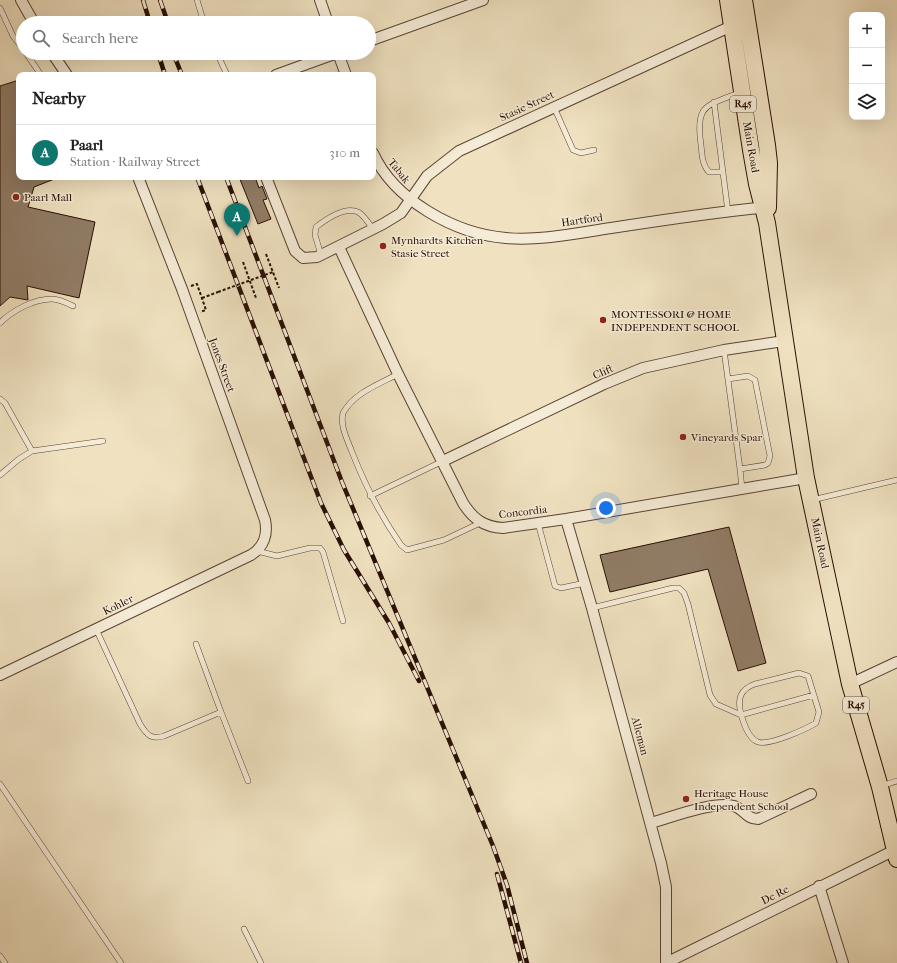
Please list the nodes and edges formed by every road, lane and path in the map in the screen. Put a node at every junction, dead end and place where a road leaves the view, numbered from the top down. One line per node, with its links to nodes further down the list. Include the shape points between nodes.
1 (21, 0): 8 (street)
2 (197, 0): 9 (lane)
3 (320, 0): 10 (street)
4 (482, 0): 13 (street)
5 (728, 0): 12 (main road, Main Road / R45)
6 (744, 0): 11 (main road, Main Road / R45)
7 (0, 8): 14 (lane)
8 (30, 16)
9 (202, 16)
10 (326, 16)
11 (747, 19): 12 (street, Stasie Street); 35 (main road, Main Road / R45, via 769,163)
12 (732, 25): 25 (main road, Main Road / R45); 27 (street, Stasie Street)
13 (376, 38)
14 (16, 39)
15 (31, 60): 20 (lane)
16 (57, 60): 21 (street)
17 (220, 60): 22 (lane)
18 (318, 60): 23 (street)
19 (340, 60): 24 (street)
20 (39, 72)
21 (65, 72)
22 (226, 72)
23 (284, 72)
24 (345, 72)
25 (741, 91): 26 (lane); 35 (main road, Main Road / R45)
26 (714, 102): 30 (lane); 30 (lane, via 704,110 698,124 706,169 713,173)
27 (554, 107): 28 (lane, via 573,150 578,153); 33 (street, Stasie Street, via 459,150 427,176)
28 (594, 150)
29 (376, 159): 33 (street, Tabak, via 393,185)
30 (723, 172): 34 (lane)
31 (139, 180): 44 (street, Jones Street)
32 (267, 180): 39 (street, Stasie Street, via 295,251 303,258)
33 (411, 200): 34 (street, Hartford, via 449,222 490,236 506,238 559,236); 36 (street, Stasie Street, via 401,213)
34 (728, 212): 35 (street, Hartford)
35 (766, 212): 50 (main road, Main Road / R45)
36 (373, 229): 37 (street, Stasie Street); 39 (lane, via 358,213 352,211 338,214 320,224 315,230)
37 (339, 247): 39 (street, Stasie Street); 52 (street)
38 (266, 254): 41 (path)
39 (322, 255)
40 (242, 262): 42 (path)
41 (273, 272): 42 (path, bridge); 43 (path)
42 (250, 280): 45 (path, bridge); 46 (path)
43 (279, 288)
44 (182, 289): 45 (path, via 196,284); 48 (street, Jones Street)
45 (202, 298): 48 (path, via 206,310)
46 (256, 298)
47 (73, 306): 49 (lane, via 56,299 37,301)
48 (192, 315): 68 (street, Jones Street, via 264,520 266,533)
49 (0, 323)
50 (784, 341): 51 (street, Clift); 60 (main road, Main Road / R45)
51 (724, 350): 53 (lane); 57 (street, Clift, via 661,363 624,376)
52 (398, 374): 57 (street); 63 (lane, via 354,399 343,413 344,429)
53 (728, 379): 58 (lane); 58 (lane, via 748,376 755,380 769,450 768,463)
54 (0, 399): 56 (lane, via 5,403)
55 (103, 441): 56 (lane)
56 (32, 451): 59 (lane)
57 (443, 461): 63 (lane); 66 (street, via 463,503)
58 (740, 469): 62 (lane)
59 (0, 476)
60 (806, 478): 62 (street, Concordia); 64 (main road, Main Road / R45)
61 (897, 480): 64 (lane)
62 (742, 489): 65 (street, Concordia)
63 (370, 496): 66 (lane, via 400,545 407,550 444,540)
64 (811, 500): 76 (main road, Main Road / R45)
65 (566, 519): 67 (street, Concordia); 69 (street, Alleman)
66 (480, 523): 67 (street, Concordia, via 493,528 503,528)
67 (538, 523): 69 (lane, via 555,586 561,588)
68 (257, 551): 71 (lane, via 277,556 308,548 320,548); 72 (street, Kohler)
69 (585, 583): 70 (street, Alleman)
70 (592, 608): 79 (lane, via 679,588 688,604 712,700); 85 (street, Alleman)
71 (343, 621)
72 (96, 629): 75 (street, Kohler); 78 (lane, via 140,724 149,736 164,736)
73 (196, 644): 78 (lane)
74 (897, 662): 76 (street)
75 (0, 675)
76 (850, 684): 83 (main road, Main Road / R45)
77 (814, 695): 79 (lane); 79 (lane, via 808,676 804,673 789,674 748,686 740,696); 79 (lane, via 819,712 816,723 773,741 754,740)
78 (221, 712): 80 (lane)
79 (742, 715)
80 (248, 781)
81 (897, 781): 83 (lane)
82 (0, 784): 92 (lane)
83 (880, 787): 86 (main road, Main Road / R45)
84 (811, 794): 85 (street, via 758,818 749,817 740,809 730,806 698,810)
85 (651, 823): 90 (street, Alleman, via 666,887)
86 (896, 854): 87 (street, De Re)
87 (819, 886): 90 (street, De Re); 94 (street)
88 (244, 929): 93 (lane)
89 (0, 956): 91 (lane)
90 (666, 962)
91 (5, 963)
92 (121, 963)
93 (261, 963)
94 (843, 963)

